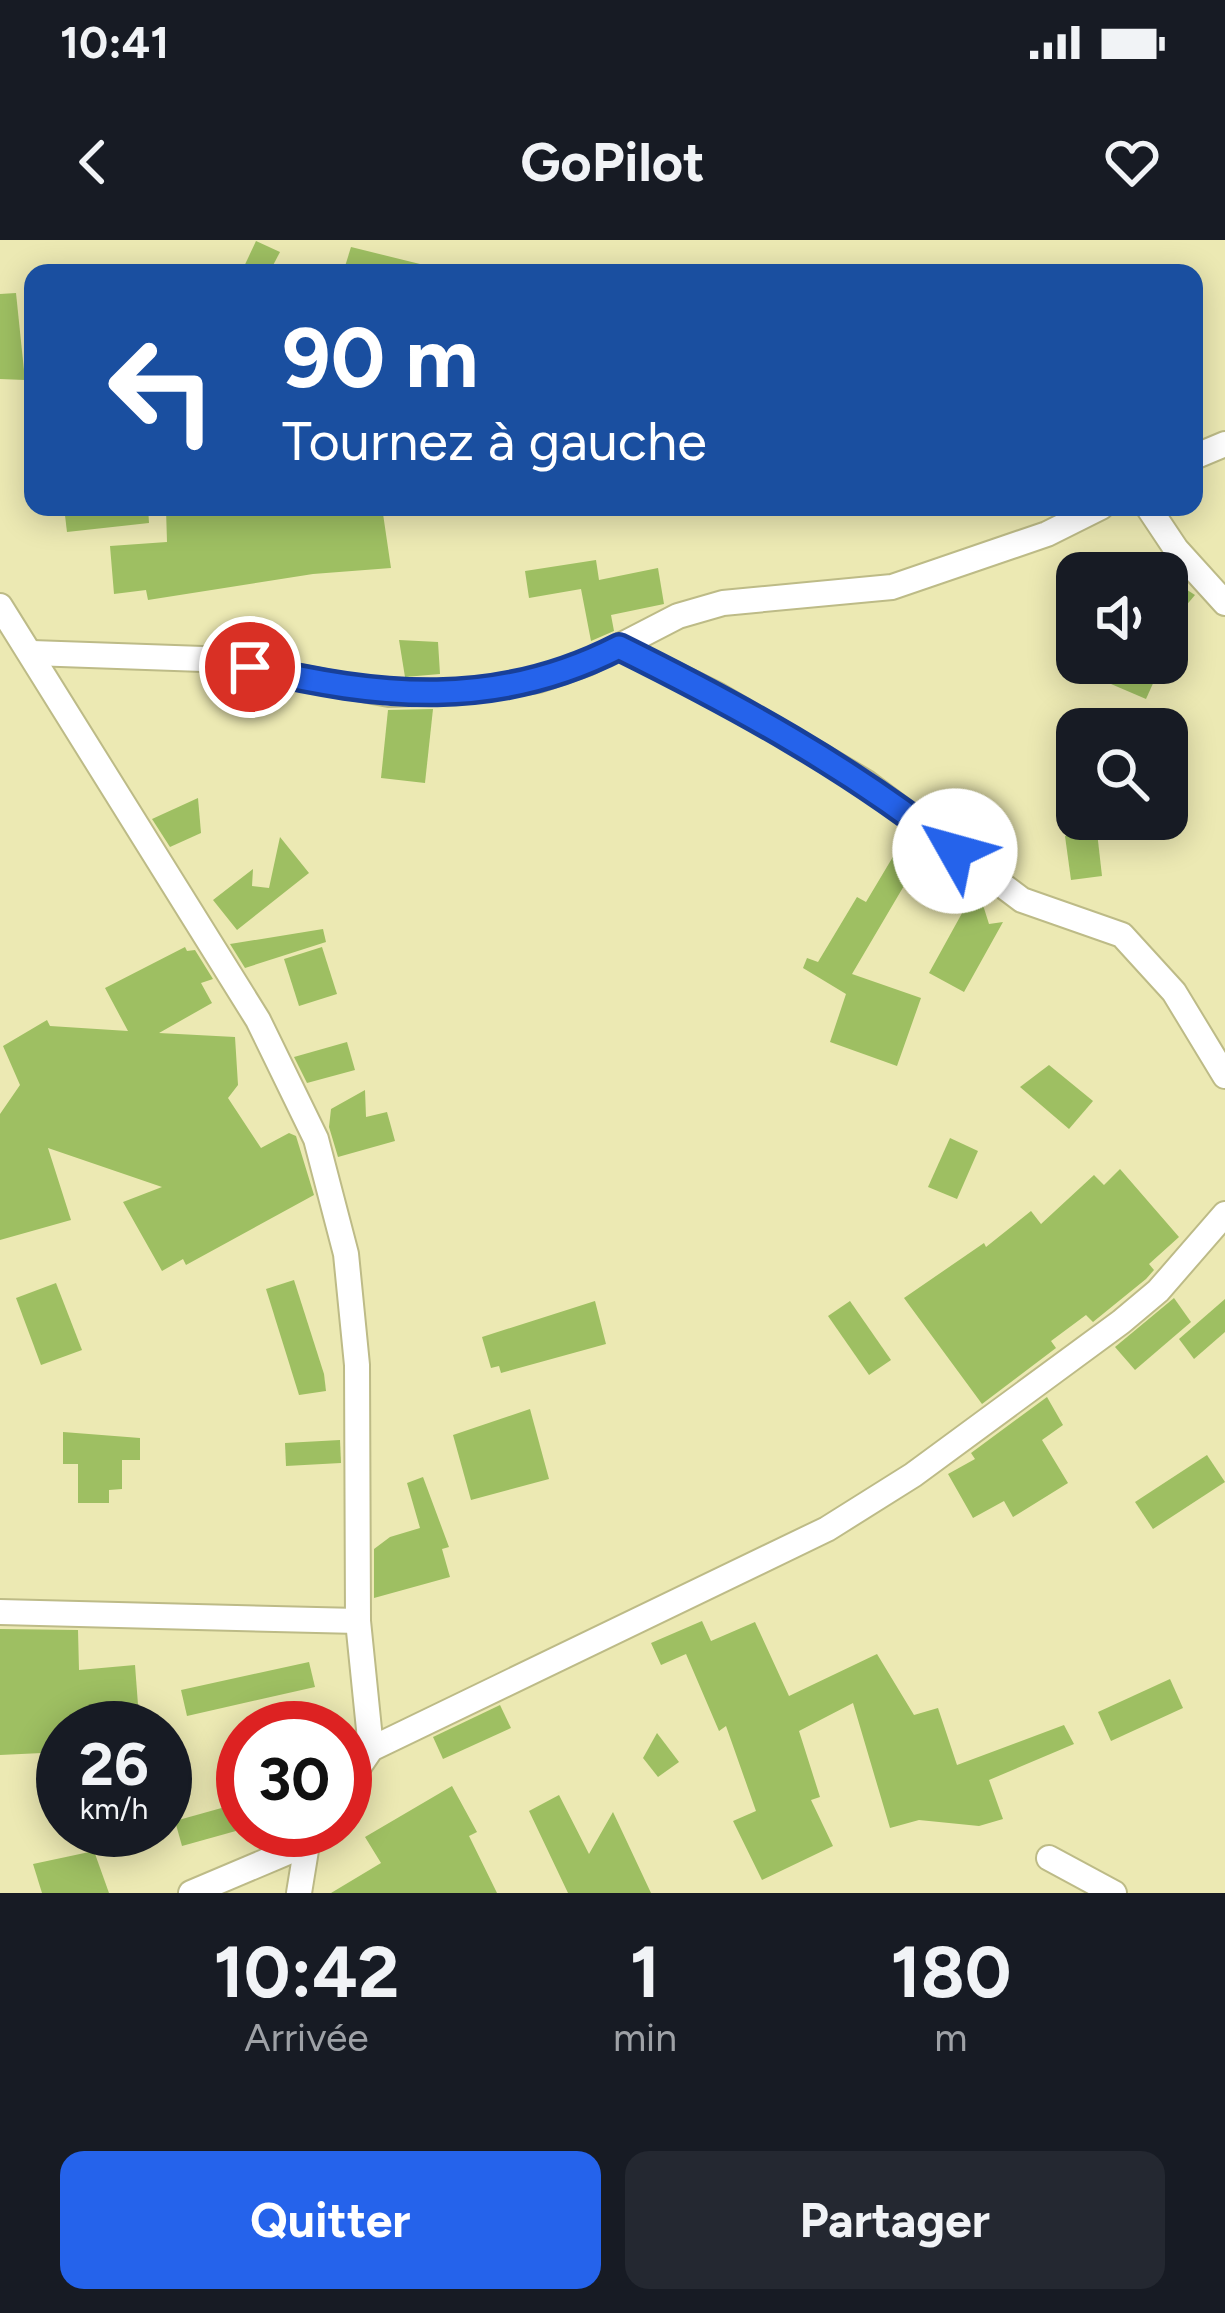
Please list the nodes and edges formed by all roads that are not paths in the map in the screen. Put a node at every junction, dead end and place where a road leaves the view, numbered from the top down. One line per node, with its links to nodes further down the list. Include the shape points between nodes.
1 (1083, 516): 5 (street, via 892,587 724,603)
2 (1154, 516): 3 (street)
3 (1225, 603)
4 (0, 606): 6 (street)
5 (619, 647): 6 (street, via 538,680 388,694 203,659); 7 (street, via 846,770 1022,900 1122,935 1174,992)
6 (32, 653): 10 (street, via 258,1020 316,1139 346,1254 357,1365)
7 (1225, 1076)
8 (1225, 1214): 12 (street, via 1121,1322 827,1529)
9 (0, 1612): 10 (street)
10 (358, 1622): 11 (street)
11 (365, 1701)
12 (372, 1748)
13 (269, 1857): 16 (street)
14 (307, 1857): 17 (street)
15 (1049, 1858): 18 (street)
16 (191, 1893)
17 (299, 1893)
18 (1114, 1893)

